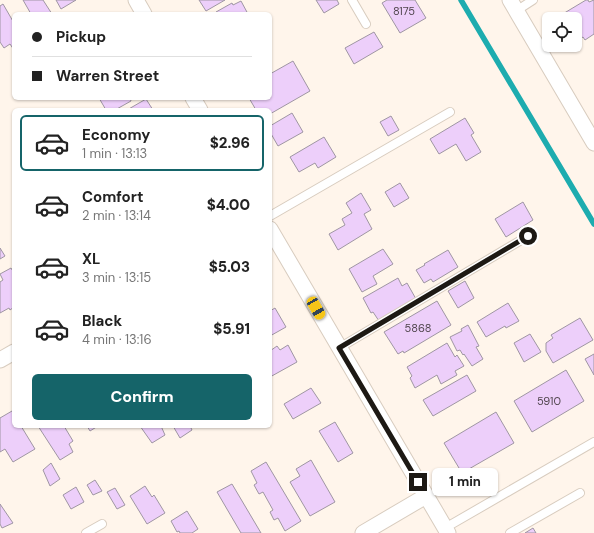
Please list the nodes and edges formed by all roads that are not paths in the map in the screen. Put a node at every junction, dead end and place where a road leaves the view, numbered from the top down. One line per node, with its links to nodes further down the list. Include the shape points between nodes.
1 (136, 0): 5 (street)
2 (352, 0): 6 (lane)
3 (533, 0): 4 (lane)
4 (513, 5): 8 (street)
5 (143, 12)
6 (366, 24)
7 (450, 112): 9 (lane)
8 (594, 143)
9 (272, 215)
10 (272, 232): 12 (street)
11 (528, 236): 12 (lane)
12 (339, 348): 17 (street)
13 (12, 353): 14 (street)
14 (0, 360)
15 (594, 442): 19 (lane)
16 (580, 493): 22 (lane)
17 (426, 496): 19 (street); 21 (street)
18 (102, 524): 20 (lane)
19 (446, 530)
20 (86, 533)
21 (364, 533)
22 (510, 533)

